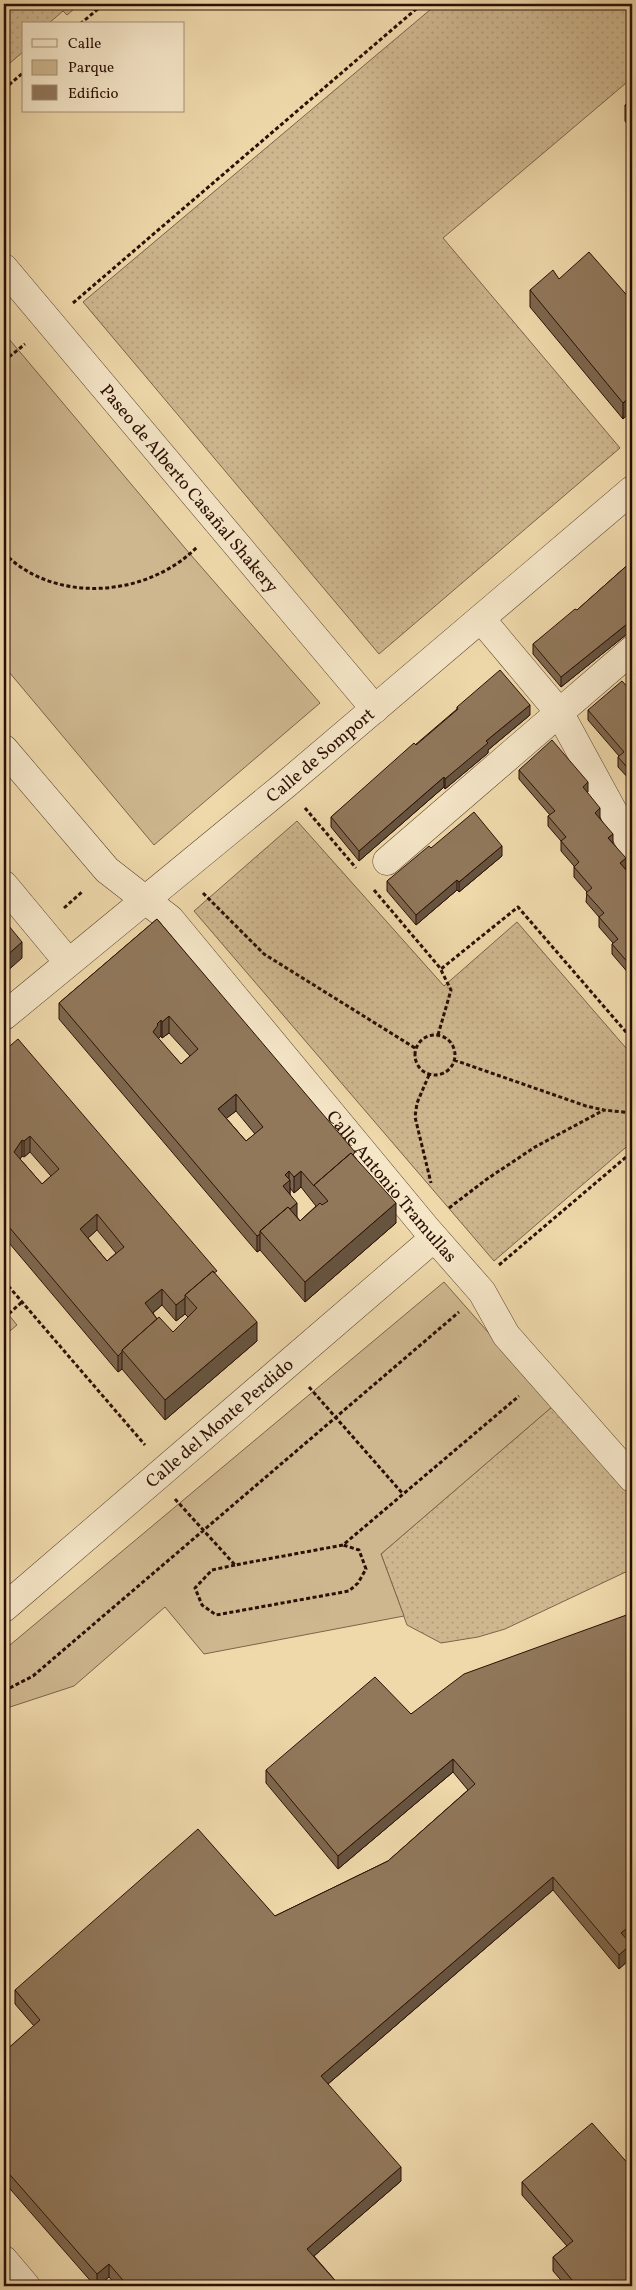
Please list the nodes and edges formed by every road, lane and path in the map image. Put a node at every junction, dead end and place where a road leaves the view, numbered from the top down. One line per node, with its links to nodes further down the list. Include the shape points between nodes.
1 (104, 4): 3 (path)
2 (422, 4): 7 (path)
3 (82, 22)
4 (22, 74): 5 (path)
5 (4, 89)
6 (4, 268): 15 (street, Paseo de Alberto Casañal Shakery)
7 (73, 303)
8 (25, 344): 9 (path)
9 (4, 361)
10 (632, 490): 13 (street, Calle de Somport)
11 (197, 547): 12 (path, via 169,570 146,581 107,588 60,584 22,567)
12 (4, 553)
13 (481, 619): 15 (street, Calle de Somport); 16 (street)
14 (632, 650): 16 (street)
15 (375, 709): 26 (street, Calle de Somport)
16 (559, 712): 19 (street); 20 (street)
17 (4, 749): 26 (street, Calle Antonio Tramullas, via 107,870)
18 (303, 806): 21 (path)
19 (632, 846)
20 (387, 861)
21 (359, 872)
22 (4, 885): 28 (street)
23 (372, 887): 29 (path)
24 (85, 890): 27 (path)
25 (202, 892): 33 (path, via 264,954)
26 (144, 900): 28 (street, Calle de Somport); 39 (street, Calle Antonio Tramullas, via 170,920)
27 (60, 912)
28 (68, 962): 30 (street, Calle de Somport)
29 (440, 968): 31 (path, via 451,990); 32 (path, via 518,907)
30 (4, 1016)
31 (438, 1035): 33 (path, via 424,1038); 34 (path, via 450,1041)
32 (632, 1039)
33 (416, 1048): 35 (path, via 415,1061)
34 (454, 1060): 35 (path, via 448,1071); 36 (path)
35 (428, 1075): 39 (path, via 415,1117)
36 (604, 1110): 37 (path); 39 (path, via 535,1147 487,1179)
37 (632, 1113)
38 (632, 1152): 41 (path)
39 (433, 1227): 41 (street, Calle Antonio Tramullas); 44 (street, Calle del Monte Perdido)
40 (4, 1281): 42 (path)
41 (479, 1288): 45 (street, Calle Antonio Tramullas, via 506,1334); 46 (path)
42 (22, 1302): 43 (path); 47 (path)
43 (4, 1318)
44 (288, 1363): 46 (path); 47 (street, Calle del Monte Perdido)
45 (542, 1376): 48 (street, Calle Antonio Tramullas); 49 (path)
46 (335, 1417): 49 (path); 50 (path)
47 (161, 1473): 50 (path); 53 (street, Calle del Monte Perdido)
48 (632, 1478)
49 (403, 1494): 51 (path)
50 (204, 1530): 52 (path); 54 (path, via 33,1676)
51 (343, 1545): 52 (path); 52 (path, via 359,1550 366,1569 349,1591 216,1615 202,1605 195,1588 212,1570)
52 (235, 1564)
53 (4, 1608)
54 (4, 1691)
55 (4, 2260): 56 (street)
56 (26, 2286)

